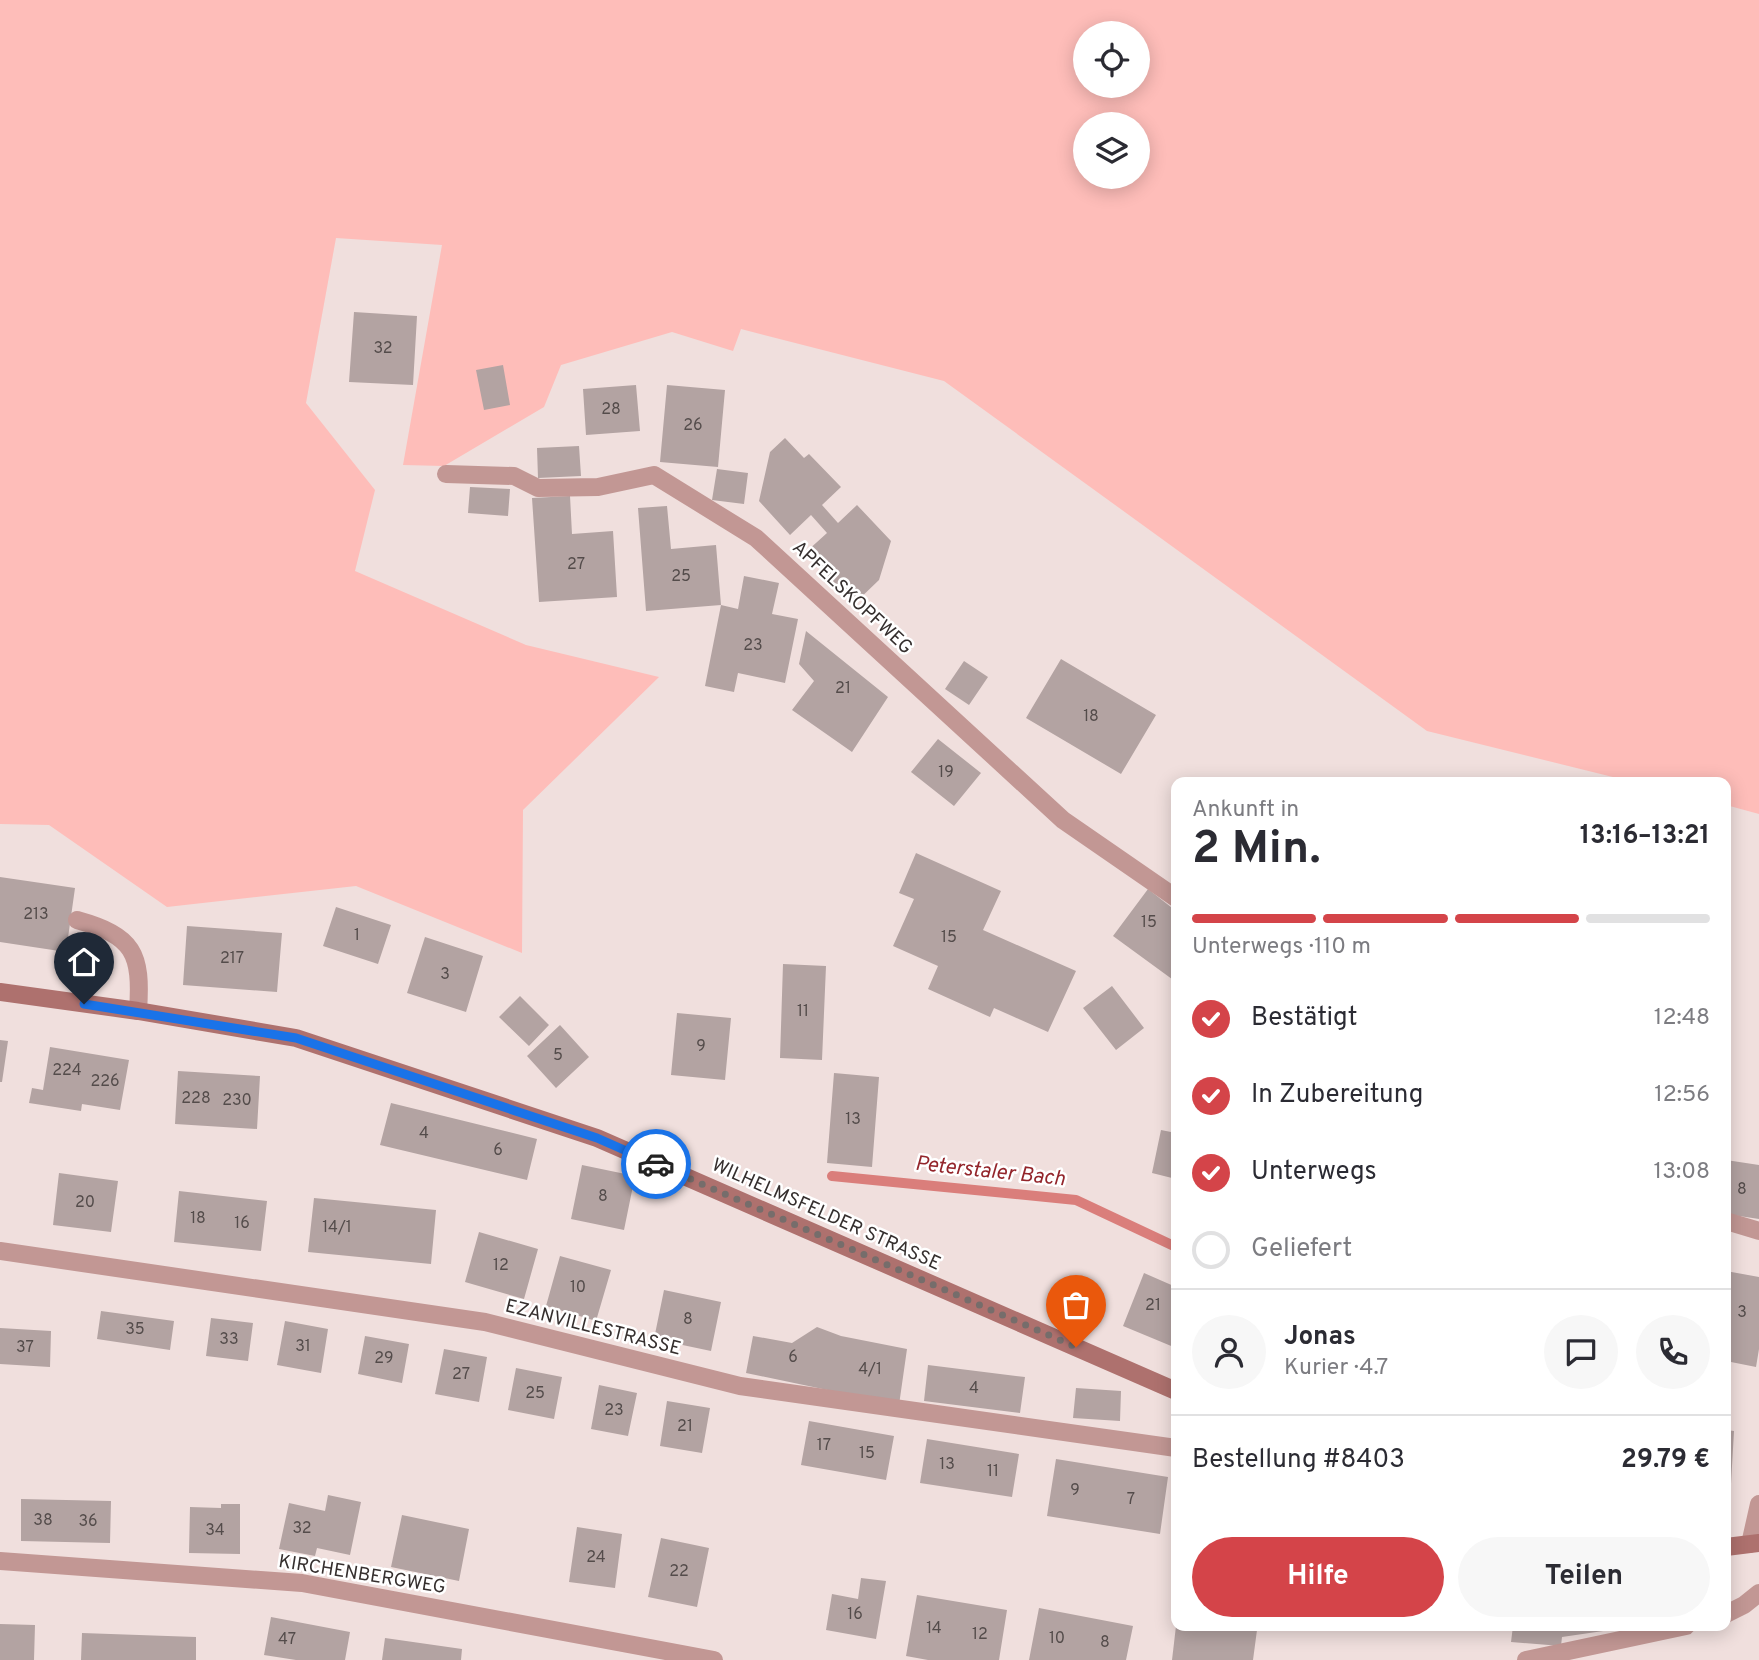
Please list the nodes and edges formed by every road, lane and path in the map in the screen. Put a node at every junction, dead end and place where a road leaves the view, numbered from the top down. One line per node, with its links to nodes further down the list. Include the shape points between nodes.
1 (446, 474): 2 (street, APFELSKOPFWEG, via 514,476 538,488 598,487 654,475 756,538 1063,820)
2 (1171, 895)
3 (77, 920): 5 (street, via 102,927 129,947 138,967)
4 (0, 992): 5 (main road, WILHELMSFELDER STRASSE)
5 (138, 1011): 9 (main road, WILHELMSFELDER STRASSE, via 296,1038 597,1138)
6 (1731, 1223): 7 (street)
7 (1759, 1231)
8 (0, 1251): 10 (street, EZANVILLESTRASSE, via 485,1322 740,1386)
9 (1171, 1389)
10 (1171, 1447)
11 (1759, 1504): 12 (street)
12 (1754, 1543): 13 (main road)
13 (1731, 1546)
14 (0, 1562): 18 (street, KIRCHENBERGWEG, via 302,1583)
15 (1759, 1593): 16 (street)
16 (1731, 1612)
17 (1662, 1631): 19 (street)
18 (714, 1660)
19 (1526, 1660)

